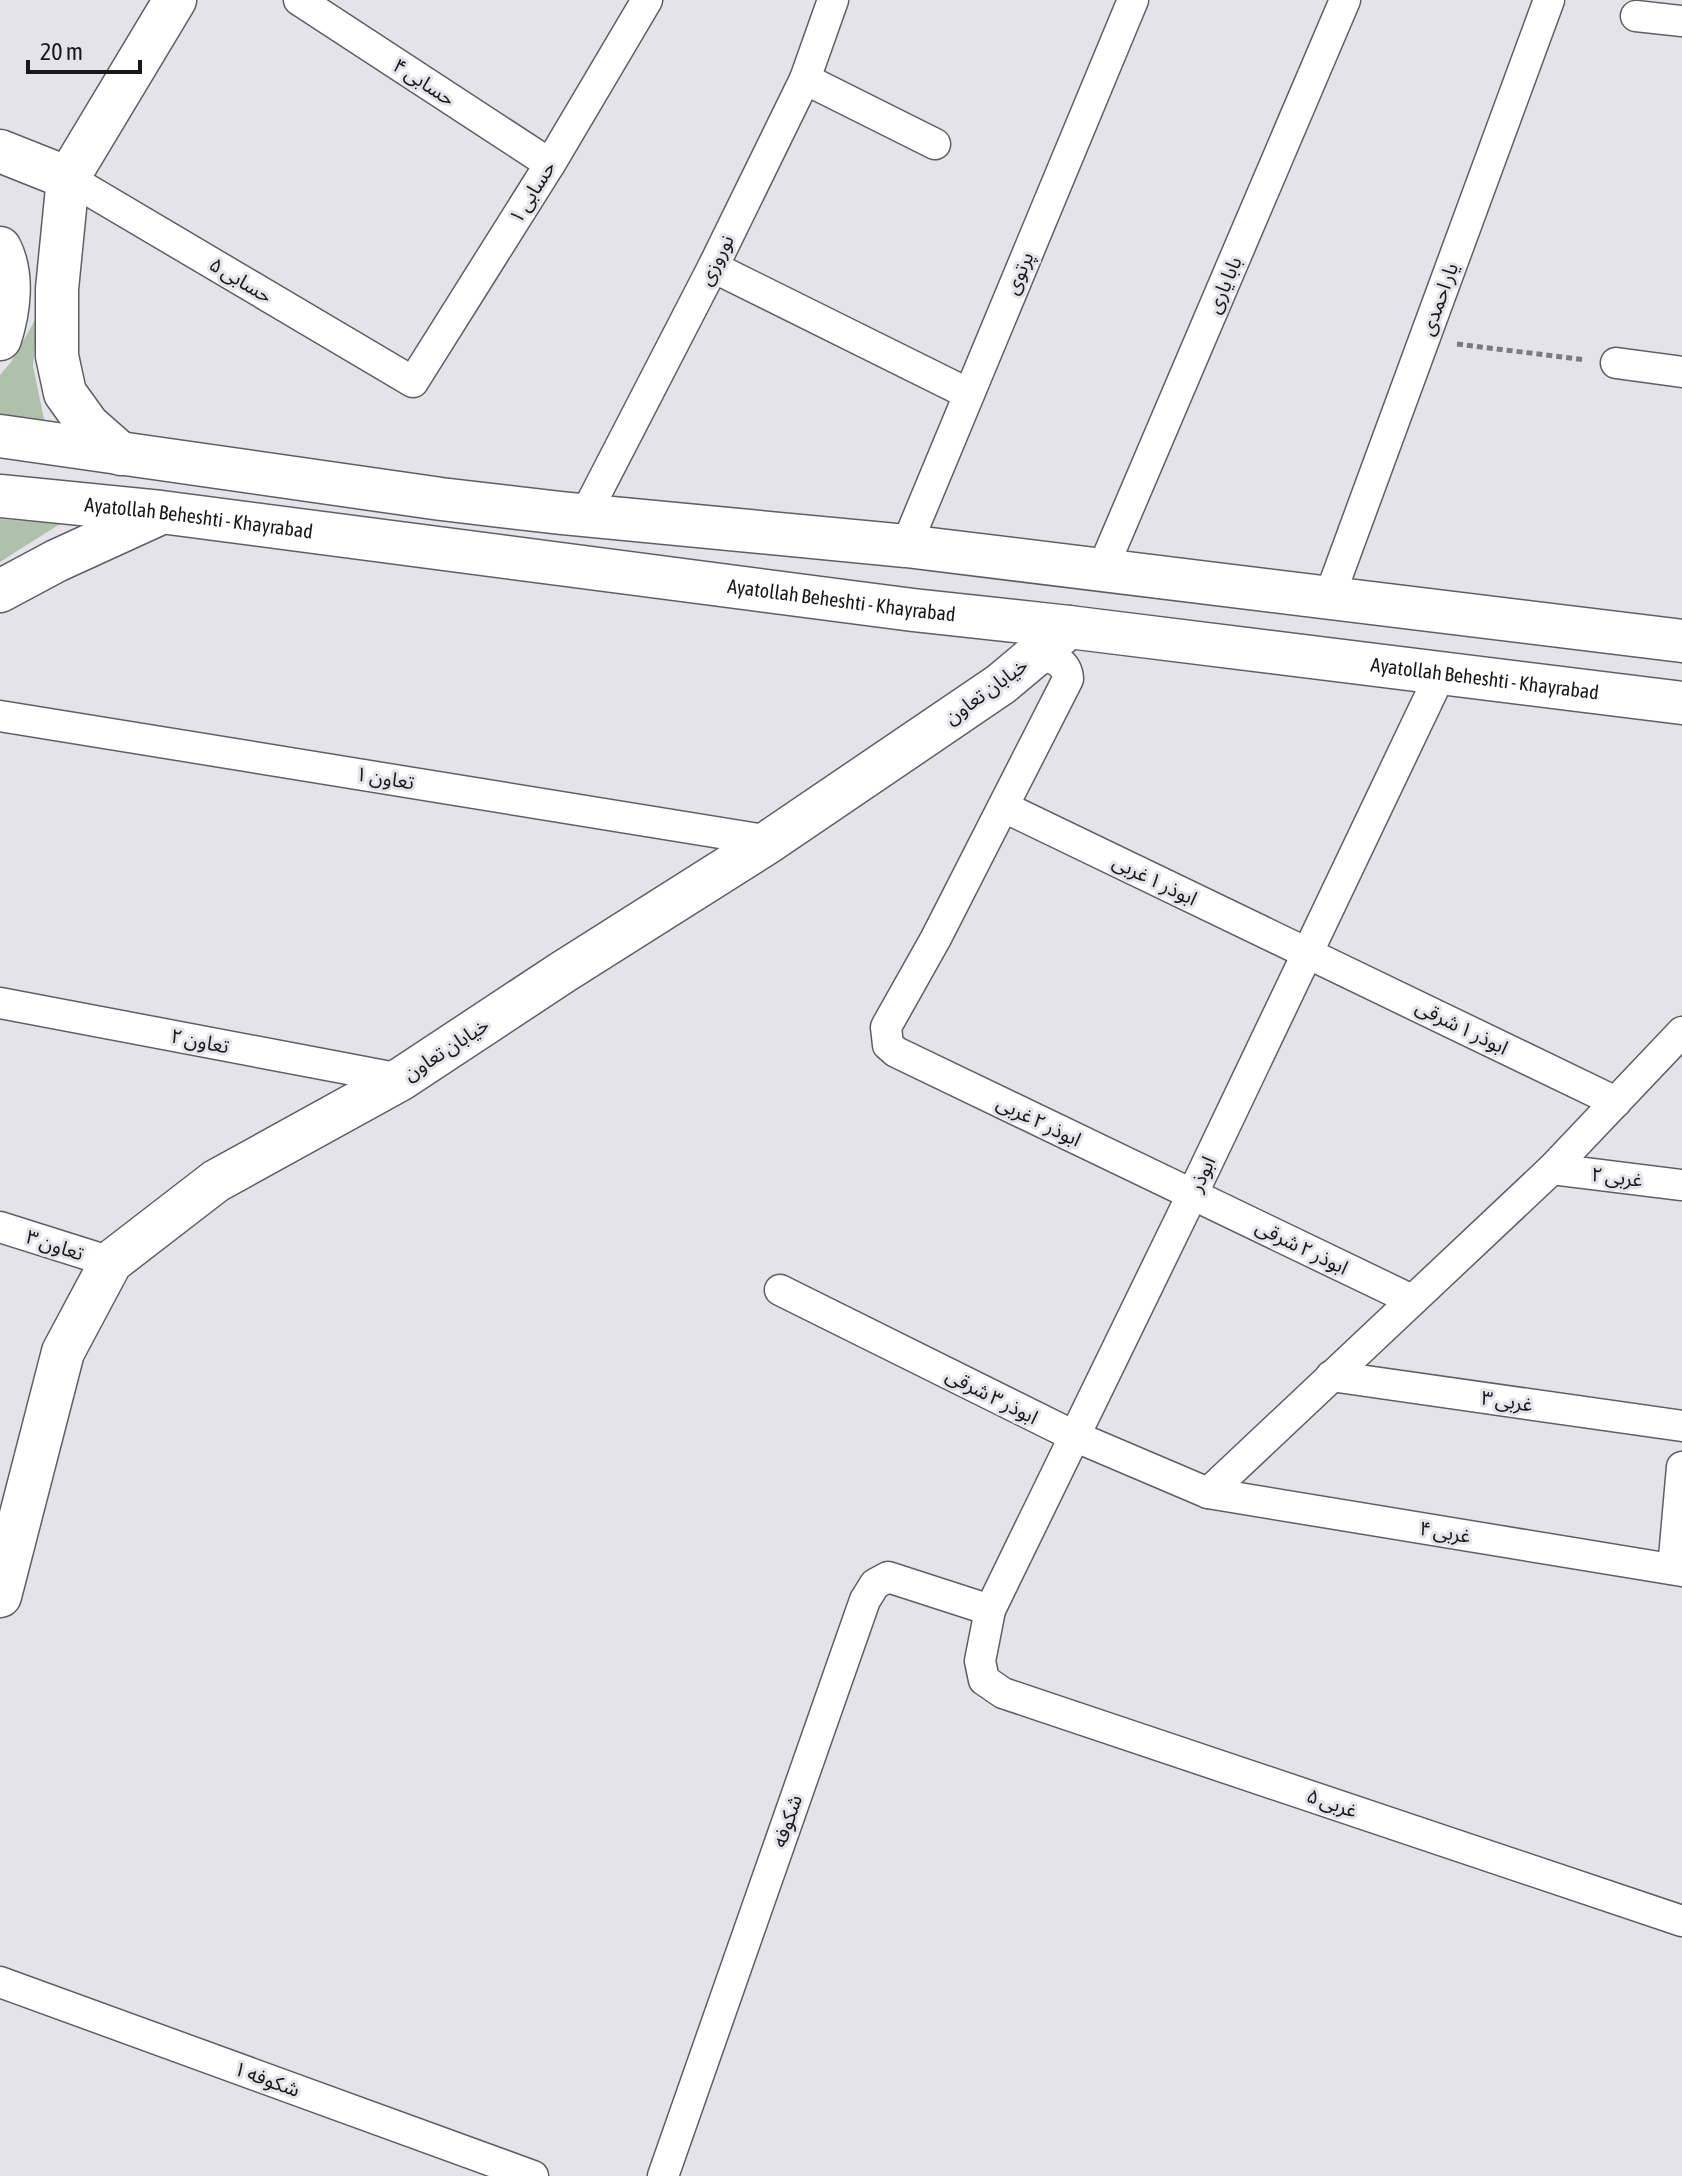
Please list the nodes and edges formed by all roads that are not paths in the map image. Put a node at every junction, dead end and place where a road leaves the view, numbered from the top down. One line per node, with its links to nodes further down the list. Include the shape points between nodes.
1 (175, 0): 14 (main road)
2 (299, 0): 13 (street, حسابی ۴)
3 (647, 0): 13 (street, حسابی ۱)
4 (833, 0): 10 (street, نوروزی)
5 (1133, 0): 23 (street, پرتوی)
6 (1345, 0): 31 (street, بابا یاری)
7 (1549, 0): 33 (street, یار احمدی)
8 (1636, 16): 9 (street)
9 (1682, 21)
10 (805, 79): 11 (street); 18 (street, نوروزی)
11 (935, 144)
12 (0, 151): 14 (main road)
13 (550, 164): 22 (street, حسابی ۱)
14 (68, 178): 16 (main road); 22 (street, حسابی ۵)
15 (0, 237): 16 (main road)
16 (62, 246): 25 (main road, via 57,356 65,393 88,425)
17 (0, 248): 19 (main road, via 9,292)
18 (713, 267): 23 (street); 28 (street, نوروزی)
19 (0, 339)
20 (1616, 363): 21 (street)
21 (1682, 372)
22 (413, 382)
23 (969, 394): 29 (street, پرتوی)
24 (0, 436): 25 (main road)
25 (121, 454): 28 (main road)
26 (0, 496): 27 (main road, Ayatollah Beheshti - Khayrabad)
27 (161, 512): 30 (main road, Ayatollah Beheshti - Khayrabad); 32 (main road)
28 (585, 515): 29 (main road); 30 (main road)
29 (906, 546): 31 (main road)
30 (573, 567): 34 (main road, Ayatollah Beheshti - Khayrabad, via 913,610)
31 (1102, 570): 33 (main road)
32 (0, 591)
33 (1329, 598): 35 (main road)
34 (1053, 640): 36 (main road, Ayatollah Beheshti - Khayrabad); 39 (street, via 1056,659 1066,667 1068,679); 40 (main road, خیابان تعاون, via 1001,684)
35 (1682, 641)
36 (1441, 673): 37 (main road, Ayatollah Beheshti - Khayrabad); 41 (street, ابوذر)
37 (1682, 703)
38 (0, 716): 40 (street, تعاون ۱)
39 (1004, 807): 41 (street, ابوذر ۱ غربی); 48 (street, ابوذر ۲ غربی, via 886,1027 888,1045)
40 (770, 841): 44 (main road, خیابان تعاون)
41 (1307, 953): 45 (street, ابوذر ۱ شرقی); 48 (street, ابوذر)
42 (0, 1003): 44 (street, تعاون ۲)
43 (1682, 1032): 45 (street)
44 (401, 1079): 50 (main road, خیابان تعاون, via 216,1181)
45 (1616, 1102): 46 (street)
46 (1552, 1169): 47 (street, غربی ۲); 52 (street)
47 (1682, 1185)
48 (1192, 1195): 52 (street, ابوذر ۲ شرقی); 55 (street, ابوذر)
49 (0, 1227): 50 (street, تعاون ۳)
50 (111, 1262): 59 (main road, خیابان تعاون, via 63,1352)
51 (780, 1290): 55 (street, ابوذر ۳ شرقی)
52 (1412, 1300): 53 (street)
53 (1331, 1376): 54 (street, غربی ۳); 57 (street)
54 (1682, 1426)
55 (1074, 1436): 57 (street, ابوذر ۳ شرقی); 60 (street, ابوذر)
56 (1682, 1467): 58 (street)
57 (1208, 1493): 58 (street, غربی ۴)
58 (1677, 1570)
59 (0, 1596)
60 (990, 1610): 61 (street, ابوذر, via 980,1661); 65 (street, شکوفه, via 888,1577 875,1584 865,1600)
61 (984, 1680): 62 (street, غربی ۵, via 1003,1693)
62 (1682, 1921)
63 (0, 1982): 64 (street, شکوفه ۱)
64 (533, 2176)
65 (663, 2176)

